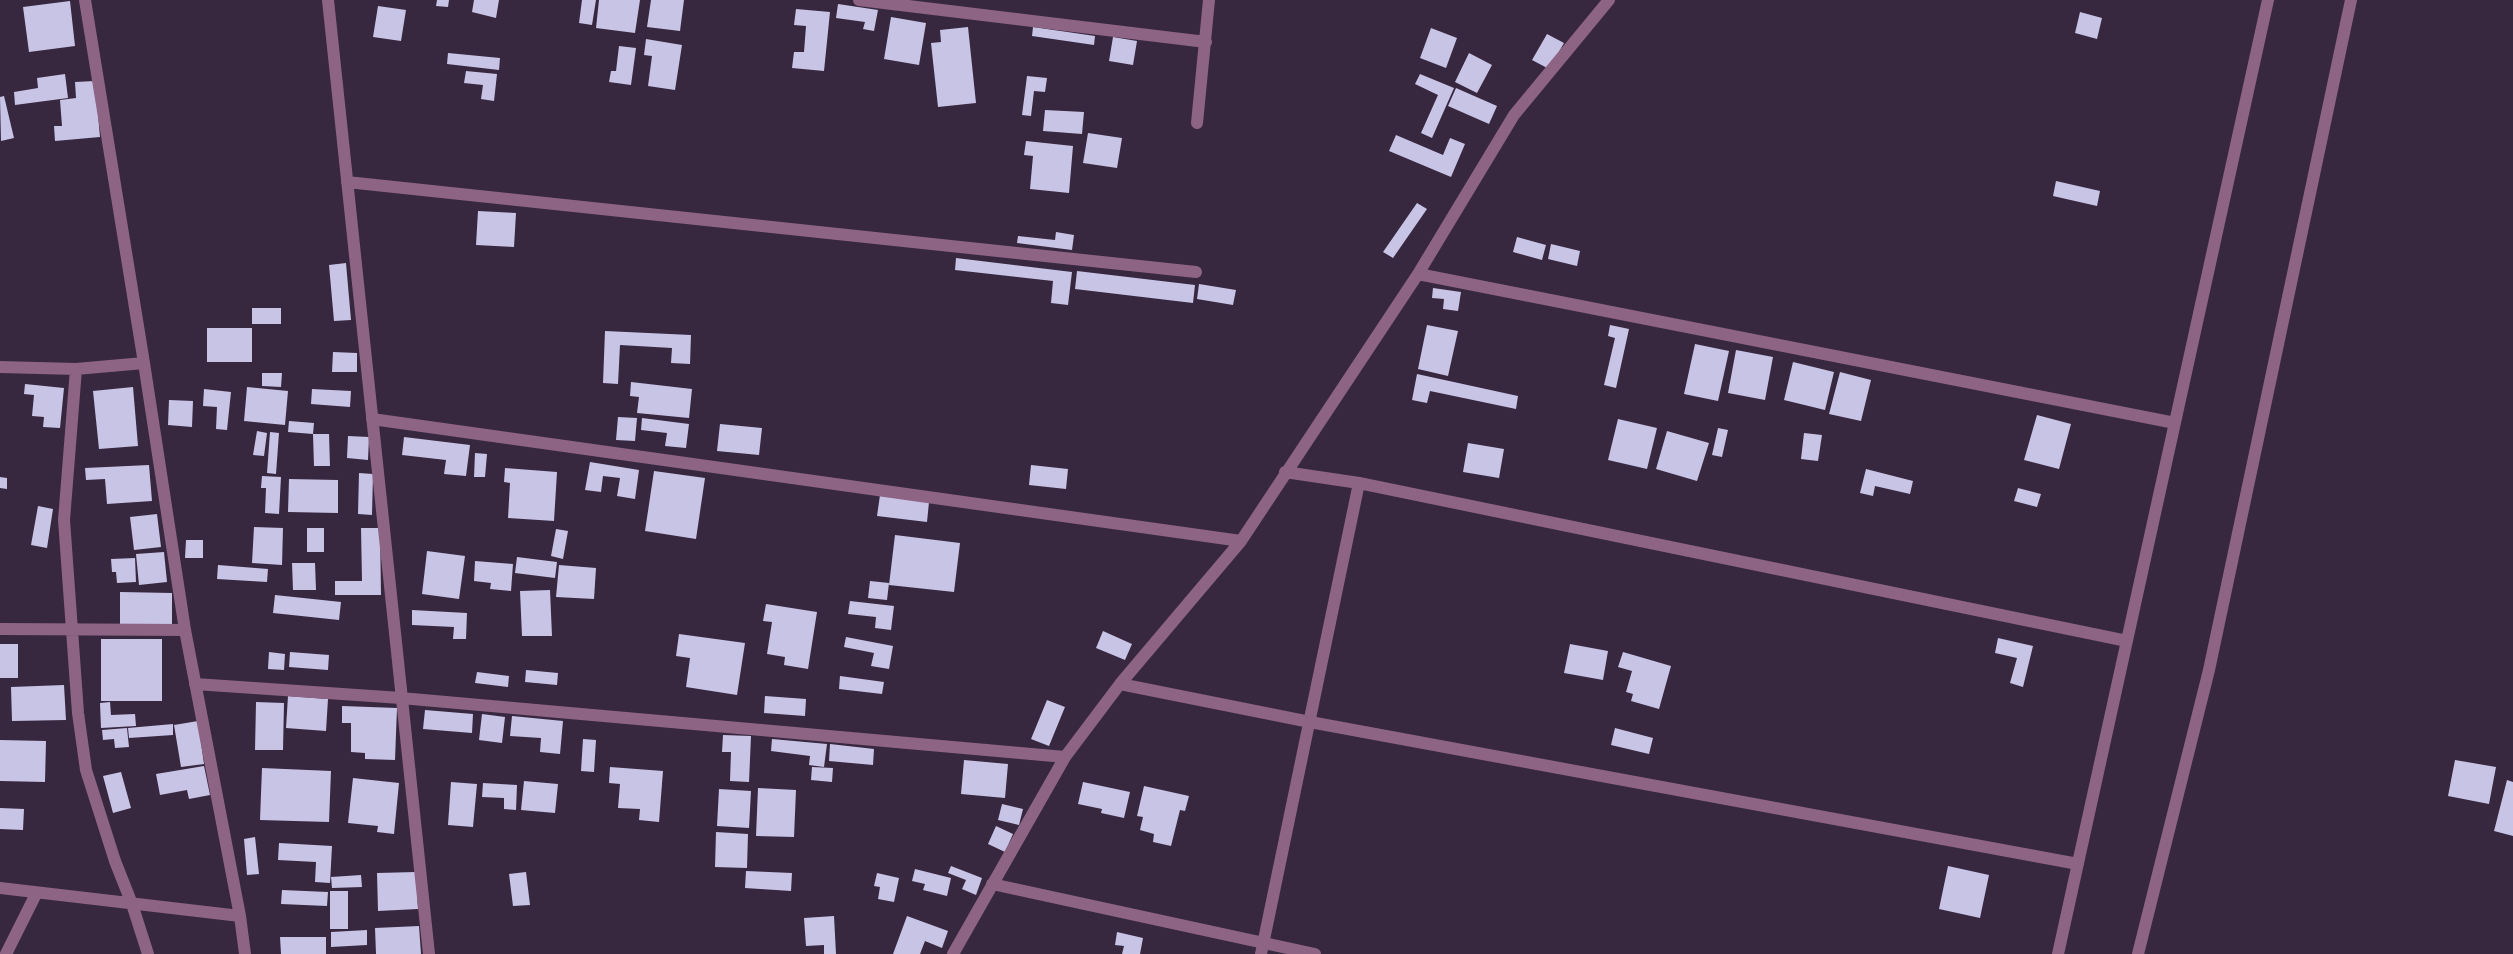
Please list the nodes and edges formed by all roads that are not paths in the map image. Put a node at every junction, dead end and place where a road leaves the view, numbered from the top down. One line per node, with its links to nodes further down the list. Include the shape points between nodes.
1 (85, 0): 13 (street)
2 (328, 0): 10 (street)
3 (859, 0): 8 (street)
4 (1209, 0): 8 (street)
5 (1609, 0): 12 (street, via 1514,115)
6 (2268, 0): 17 (street)
7 (2351, 0): 44 (street, via 2209,670)
8 (1206, 42): 9 (street)
9 (1197, 122)
10 (347, 182): 11 (street); 16 (street)
11 (1196, 272)
12 (1418, 274): 17 (street); 18 (street)
13 (144, 363): 15 (street); 23 (street)
14 (0, 367): 15 (street)
15 (76, 369): 21 (street, via 64,520)
16 (372, 418): 20 (street); 27 (street)
17 (2175, 423): 24 (street)
18 (1285, 472): 19 (street); 20 (street)
19 (1359, 483): 24 (street); 28 (street)
20 (1241, 541): 26 (street)
21 (72, 629): 22 (street); 23 (street); 34 (street, via 86,770 114,861)
22 (0, 630)
23 (185, 630): 25 (street)
24 (2127, 642): 30 (street)
25 (195, 684): 27 (street); 35 (street)
26 (1120, 684): 28 (street); 29 (street)
27 (401, 698): 29 (street); 40 (street)
28 (1310, 722): 30 (street); 36 (street)
29 (1065, 757): 31 (street)
30 (2078, 864): 43 (street)
31 (992, 884): 36 (street); 41 (street)
32 (0, 888): 33 (street)
33 (36, 894): 34 (street); 37 (street)
34 (132, 904): 35 (street); 38 (street)
35 (240, 916): 39 (street)
36 (1263, 949): 42 (street)
37 (6, 954)
38 (148, 954)
39 (245, 954)
40 (428, 954)
41 (953, 954)
42 (1315, 954)
43 (2058, 954)
44 (2138, 954)

